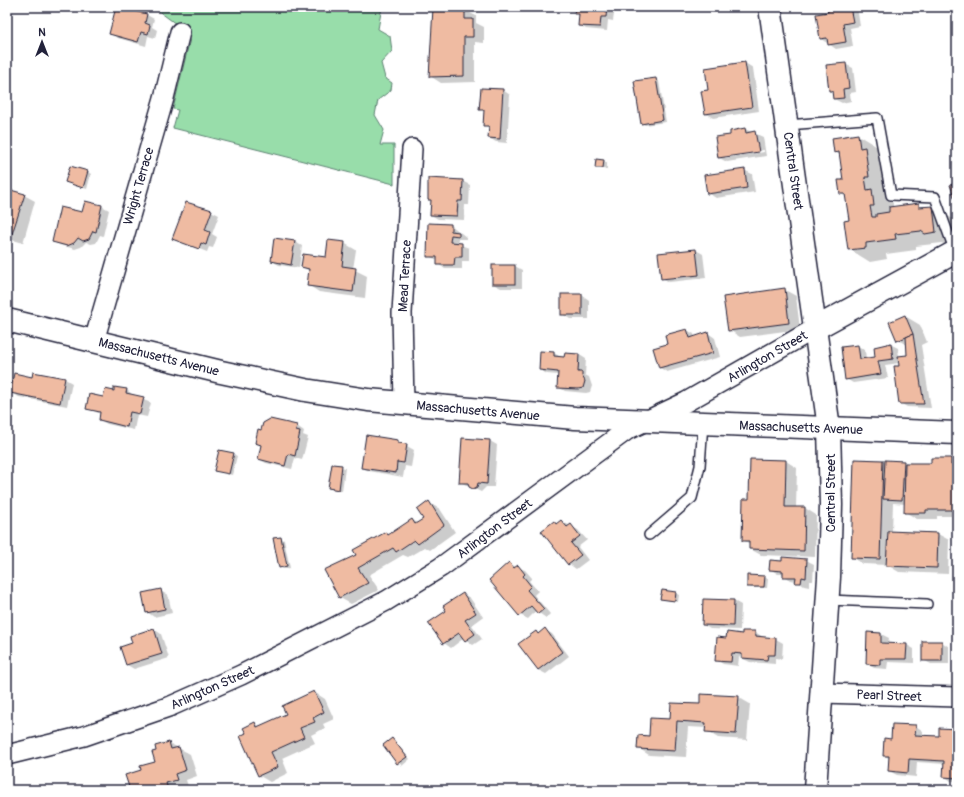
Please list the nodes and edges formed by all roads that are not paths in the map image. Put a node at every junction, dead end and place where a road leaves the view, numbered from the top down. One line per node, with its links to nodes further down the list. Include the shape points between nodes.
1 (770, 7): 3 (main road, Central Street)
2 (180, 32): 8 (street, Wright Terrace, via 164,98)
3 (787, 125): 5 (lane, via 877,118 892,195 935,197); 7 (main road, Central Street)
4 (412, 149): 9 (street, Mead Terrace, via 402,313)
5 (956, 252): 7 (main road, Arlington Street)
6 (7, 320): 8 (main road, Massachusetts Avenue)
7 (816, 328): 10 (street, Arlington Street, via 686,402); 12 (main road, Central Street)
8 (94, 341): 9 (main road, Massachusetts Avenue, via 293,387)
9 (404, 403): 10 (main road, Massachusetts Avenue, via 534,415)
10 (645, 421): 11 (main road, Massachusetts Avenue); 19 (street, Arlington Street, via 612,440 430,575 373,608 240,675 171,706 84,736)
11 (703, 424): 12 (main road, Massachusetts Avenue); 14 (lane, via 700,466 692,498)
12 (829, 428): 13 (main road, Massachusetts Avenue); 15 (main road, Central Street, via 831,505)
13 (957, 433)
14 (649, 535)
15 (828, 600): 16 (lane); 17 (main road, Central Street)
16 (927, 604)
17 (822, 692): 18 (street, Pearl Street); 20 (main road, Central Street)
18 (957, 697)
19 (7, 755)
20 (815, 790)

